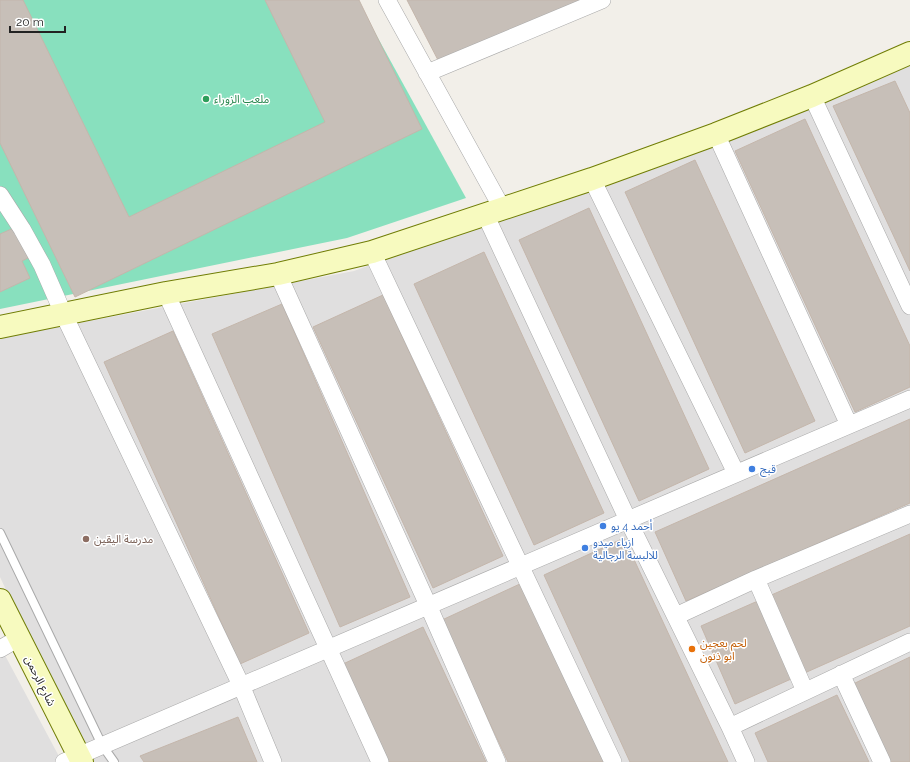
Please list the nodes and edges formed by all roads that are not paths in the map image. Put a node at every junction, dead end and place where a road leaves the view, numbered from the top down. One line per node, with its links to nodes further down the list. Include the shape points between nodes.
1 (386, 0): 4 (street)
2 (602, 0): 4 (street)
3 (910, 53): 5 (street)
4 (427, 73): 9 (street)
5 (812, 96): 6 (street); 13 (street)
6 (716, 134): 7 (street); 17 (street)
7 (592, 179): 9 (street); 18 (street)
8 (0, 195): 14 (street, via 42,265)
9 (493, 211): 10 (street); 20 (street)
10 (372, 252): 11 (street); 22 (street)
11 (278, 274): 12 (street); 25 (street)
12 (166, 293): 14 (street); 29 (street)
13 (910, 306)
14 (63, 313): 15 (street); 32 (street)
15 (0, 327)
16 (910, 399): 17 (street)
17 (849, 425): 18 (street)
18 (736, 473): 20 (street)
19 (910, 514): 23 (street)
20 (628, 520): 22 (street); 26 (street)
21 (0, 533): 35 (lane)
22 (521, 565): 25 (street); 41 (street)
23 (756, 579): 26 (street); 33 (street)
24 (0, 600): 27 (street, شارع الرحمن)
25 (428, 605): 29 (street); 40 (street)
26 (676, 616): 34 (street)
27 (19, 638): 30 (street); 36 (street, شارع الرحمن)
28 (910, 642): 31 (street)
29 (328, 648): 32 (street); 37 (street)
30 (0, 649)
31 (840, 674): 33 (street); 43 (street)
32 (241, 685): 35 (street); 39 (street)
33 (806, 691): 34 (street)
34 (730, 727): 42 (street)
35 (102, 745): 36 (street); 38 (lane)
36 (75, 760)
37 (376, 761)
38 (114, 762)
39 (273, 762)
40 (497, 762)
41 (613, 762)
42 (746, 762)
43 (882, 762)

